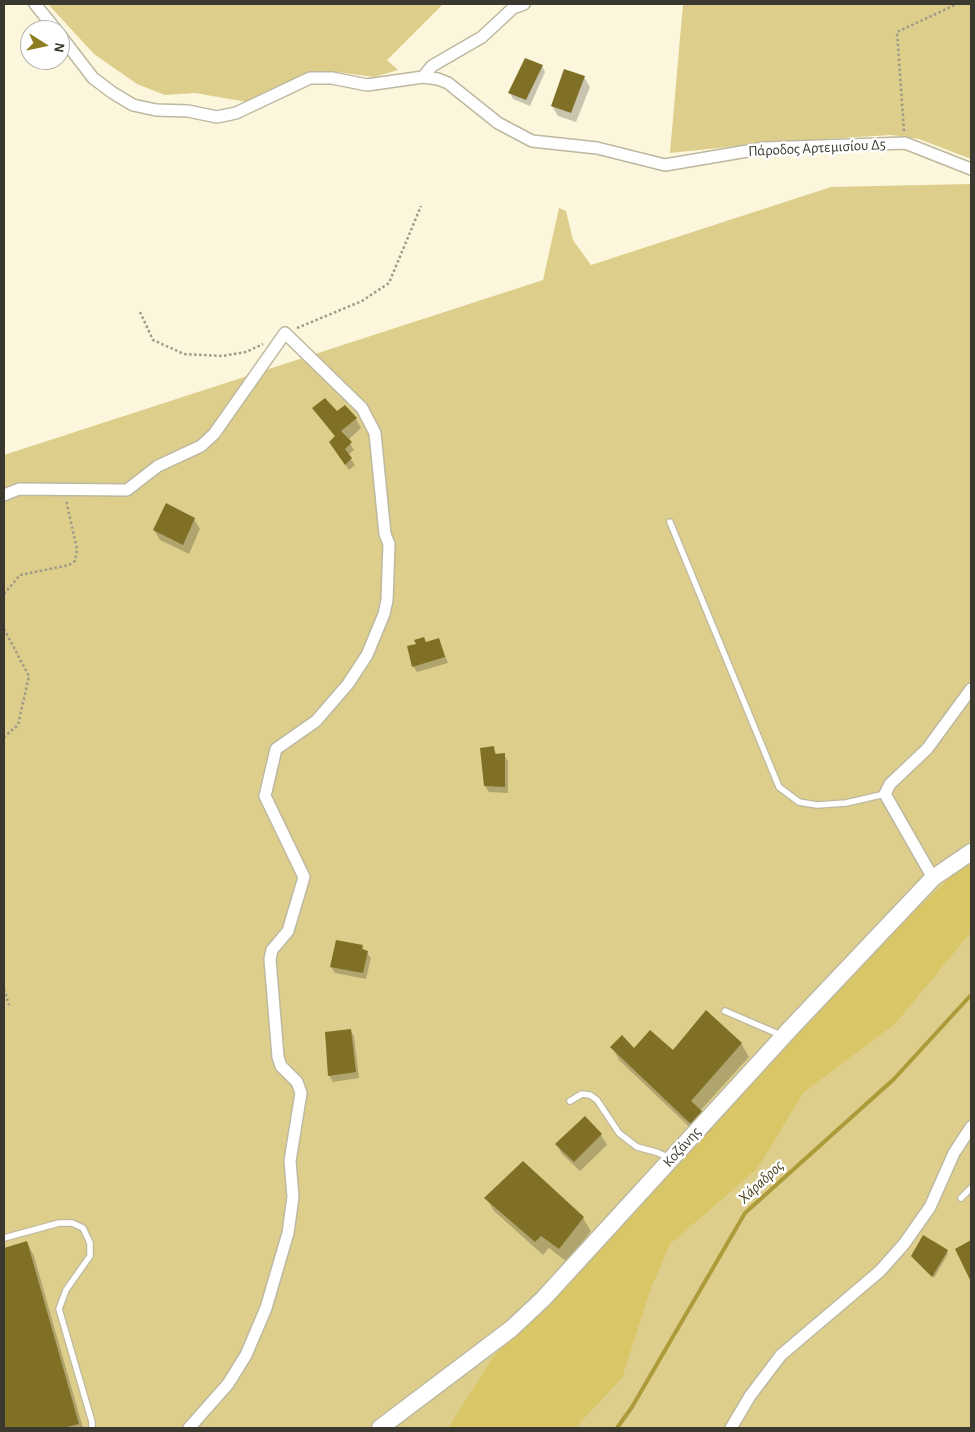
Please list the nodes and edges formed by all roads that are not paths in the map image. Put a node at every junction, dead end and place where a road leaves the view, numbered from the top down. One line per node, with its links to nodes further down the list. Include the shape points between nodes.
1 (35, 4): 3 (street)
2 (524, 4): 5 (street, via 512,8 482,37 432,66)
3 (48, 20)
4 (70, 48): 5 (street, Πάροδος Αρτεμισίου Δ5, via 93,78 132,106 217,117 236,113 310,78 332,78 367,85)
5 (423, 77): 6 (street, Πάροδος Αρτεμισίου Δ5, via 448,83 498,123 532,141 597,148 665,165 765,148 905,143)
6 (971, 169)
7 (4, 495): 22 (street, via 19,489 127,490 158,466 201,446 214,434 285,333 362,408 375,433 385,534 389,544 386,600 376,636 361,665 323,714 276,749 265,796 304,877 288,931 272,950 270,959 278,1057 281,1066 297,1082 301,1093 290,1161 292,1211 281,1263 253,1340 228,1384)
8 (670, 522): 10 (lane, via 779,787 799,802 817,805 846,803)
9 (971, 689): 10 (street, via 927,749 890,784)
10 (885, 794): 12 (street)
11 (971, 852): 12 (street, Κοζάνης)
12 (933, 878): 14 (street, Κοζάνης)
13 (725, 1012): 14 (lane)
14 (784, 1036): 17 (street, Κοζάνης)
15 (570, 1101): 17 (lane, via 582,1094 590,1095 597,1100 619,1133 637,1147)
16 (971, 1127): 24 (street, via 954,1153 930,1207 904,1244 880,1271 780,1354)
17 (672, 1159): 23 (street, Κοζάνης, via 511,1330)
18 (971, 1188): 19 (lane)
19 (961, 1198)
20 (4, 1238): 21 (lane, via 59,1223 84,1228 90,1243 90,1256 66,1290 59,1309)
21 (92, 1428)
22 (189, 1428)
23 (380, 1428)
24 (731, 1428)

